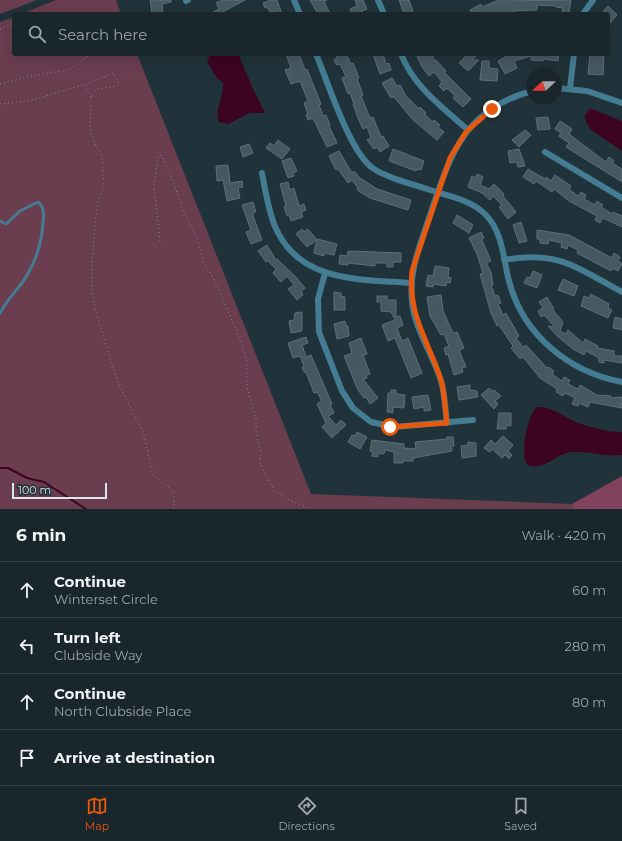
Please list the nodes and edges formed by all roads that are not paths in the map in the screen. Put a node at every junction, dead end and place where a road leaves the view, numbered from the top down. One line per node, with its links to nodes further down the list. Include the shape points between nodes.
1 (294, 0): 4 (street)
2 (378, 0): 5 (street)
3 (593, 0): 6 (street)
4 (299, 12)
5 (383, 12)
6 (584, 12)
7 (317, 56): 17 (street, via 353,144 363,160 380,172)
8 (401, 56): 14 (street, via 418,85)
9 (574, 56): 11 (street)
10 (562, 88): 11 (street)
11 (570, 88): 13 (street, via 595,93)
12 (526, 93): 14 (street, via 497,105)
13 (622, 103)
14 (468, 130): 17 (street, via 457,144)
15 (545, 152): 18 (street)
16 (262, 173): 21 (street, via 271,215 280,236 288,248 302,260)
17 (438, 193): 20 (street, via 468,202 484,213 496,230); 22 (street, via 414,263)
18 (622, 198)
19 (0, 221): 24 (lane, via 6,224 20,211 38,202 42,206 44,214 40,248 27,275)
20 (504, 260): 23 (street, via 534,256 558,260); 25 (street, via 516,302 529,326 546,344 576,366 598,376)
21 (325, 273): 22 (street, via 343,278); 27 (street, via 318,298 319,332 342,391 352,407 368,420 387,427)
22 (411, 283): 27 (street, via 415,317 440,380)
23 (622, 292)
24 (0, 313)
25 (622, 382)
26 (474, 420): 27 (street)
27 (447, 423)

